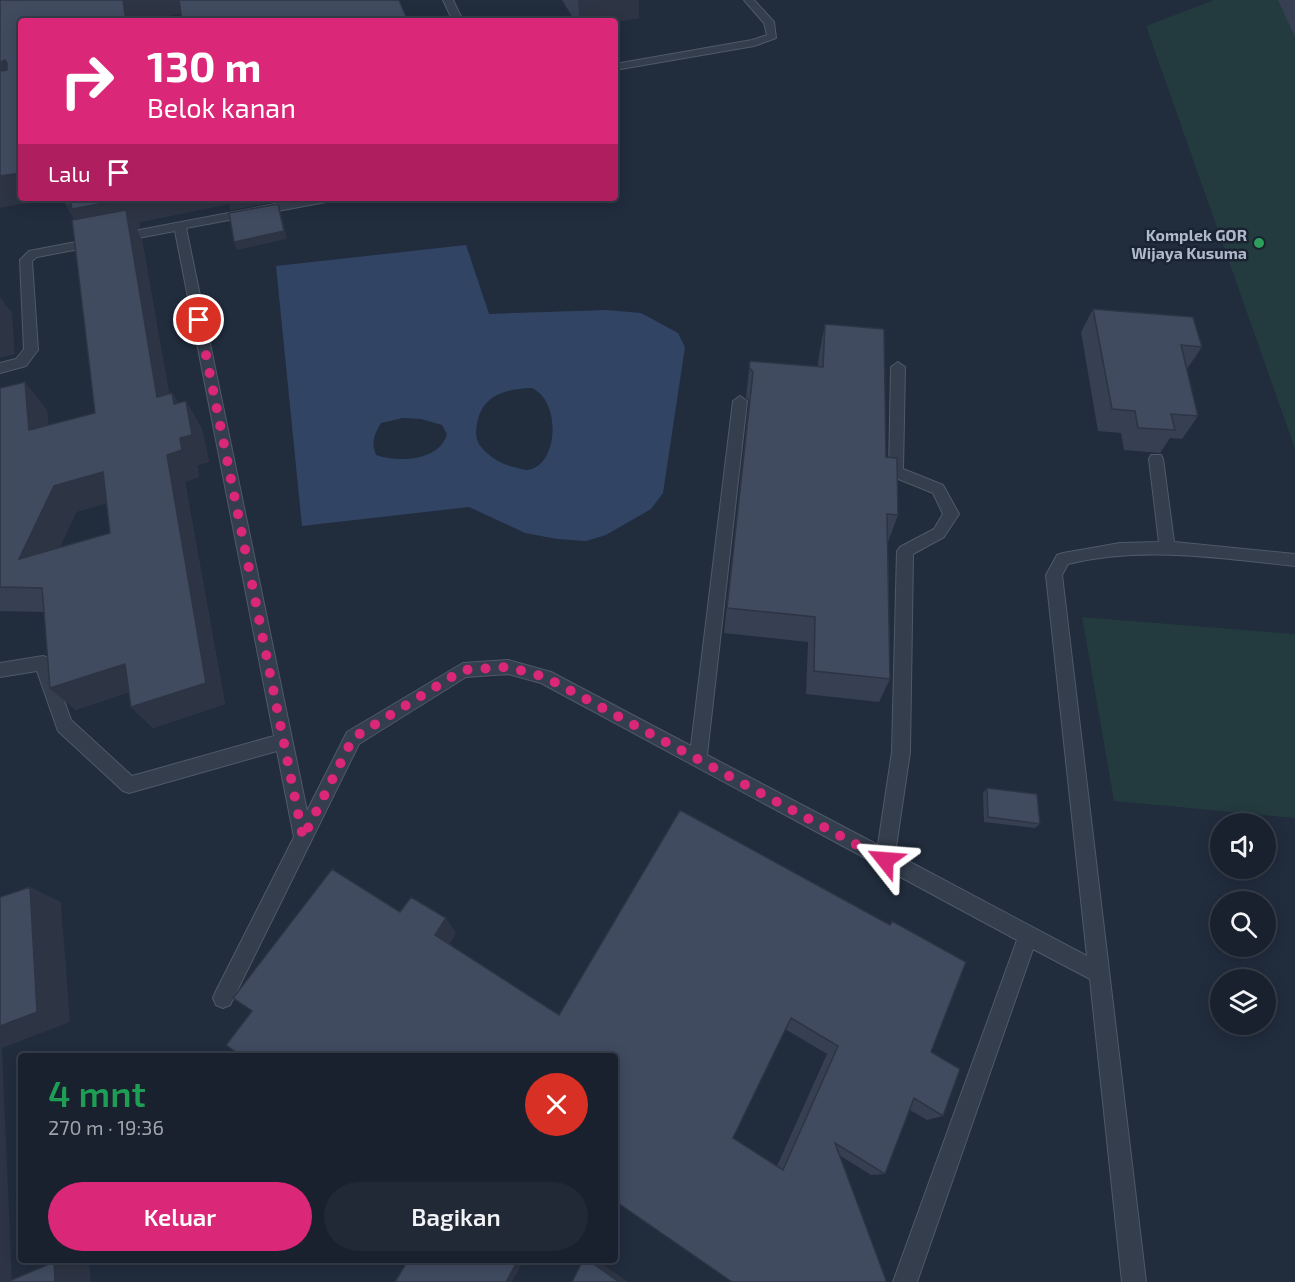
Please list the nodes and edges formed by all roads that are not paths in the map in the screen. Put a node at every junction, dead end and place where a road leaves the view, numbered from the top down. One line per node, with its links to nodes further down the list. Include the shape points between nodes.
1 (448, 0): 3 (lane)
2 (749, 0): 4 (lane, via 769,22 772,36 754,43)
3 (457, 18)
4 (618, 66)
5 (311, 201): 6 (lane)
6 (180, 227): 8 (lane, via 33,254 27,260 31,350 21,363); 14 (lane)
7 (898, 367): 17 (lane, via 896,472 938,489 951,514 939,533 905,551 901,752)
8 (0, 368)
9 (740, 401): 15 (lane)
10 (1156, 459): 11 (lane)
11 (1167, 548): 12 (lane); 19 (lane, via 1088,552 1063,559 1054,575)
12 (1295, 560)
13 (0, 670): 14 (lane, via 43,663 64,725 129,785)
14 (284, 741): 16 (lane)
15 (698, 760): 16 (lane, via 545,677 508,667 463,670 353,738); 17 (lane)
16 (303, 838): 20 (lane)
17 (885, 860): 18 (lane)
18 (1028, 936): 19 (lane); 21 (lane)
19 (1098, 974): 22 (lane)
20 (223, 998)
21 (905, 1282)
22 (1134, 1282)

